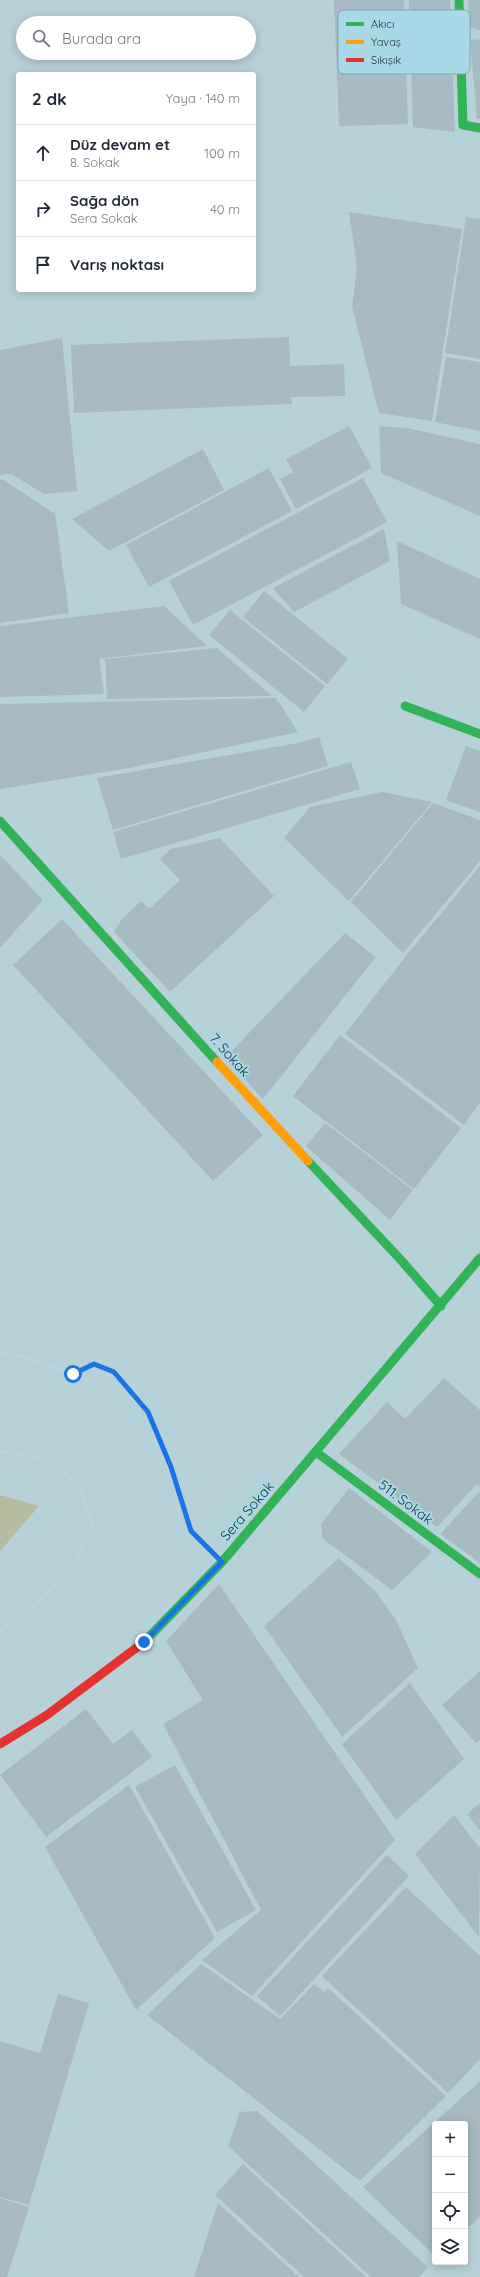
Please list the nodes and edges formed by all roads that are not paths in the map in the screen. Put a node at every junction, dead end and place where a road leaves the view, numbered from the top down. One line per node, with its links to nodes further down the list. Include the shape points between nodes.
1 (459, 0): 2 (street)
2 (459, 10)
3 (461, 74): 4 (street, via 463,124)
4 (480, 128)
5 (405, 706): 6 (street)
6 (480, 734)
7 (0, 821): 9 (street, 7. Sokak, via 260,1110)
8 (480, 1258): 9 (street, Sera Sokak)
9 (441, 1306): 10 (street, Sera Sokak)
10 (316, 1452): 11 (street, 511. Sokak); 12 (street, Sera Sokak, via 222,1562 144,1642 47,1715)
11 (480, 1574)
12 (0, 1744)

